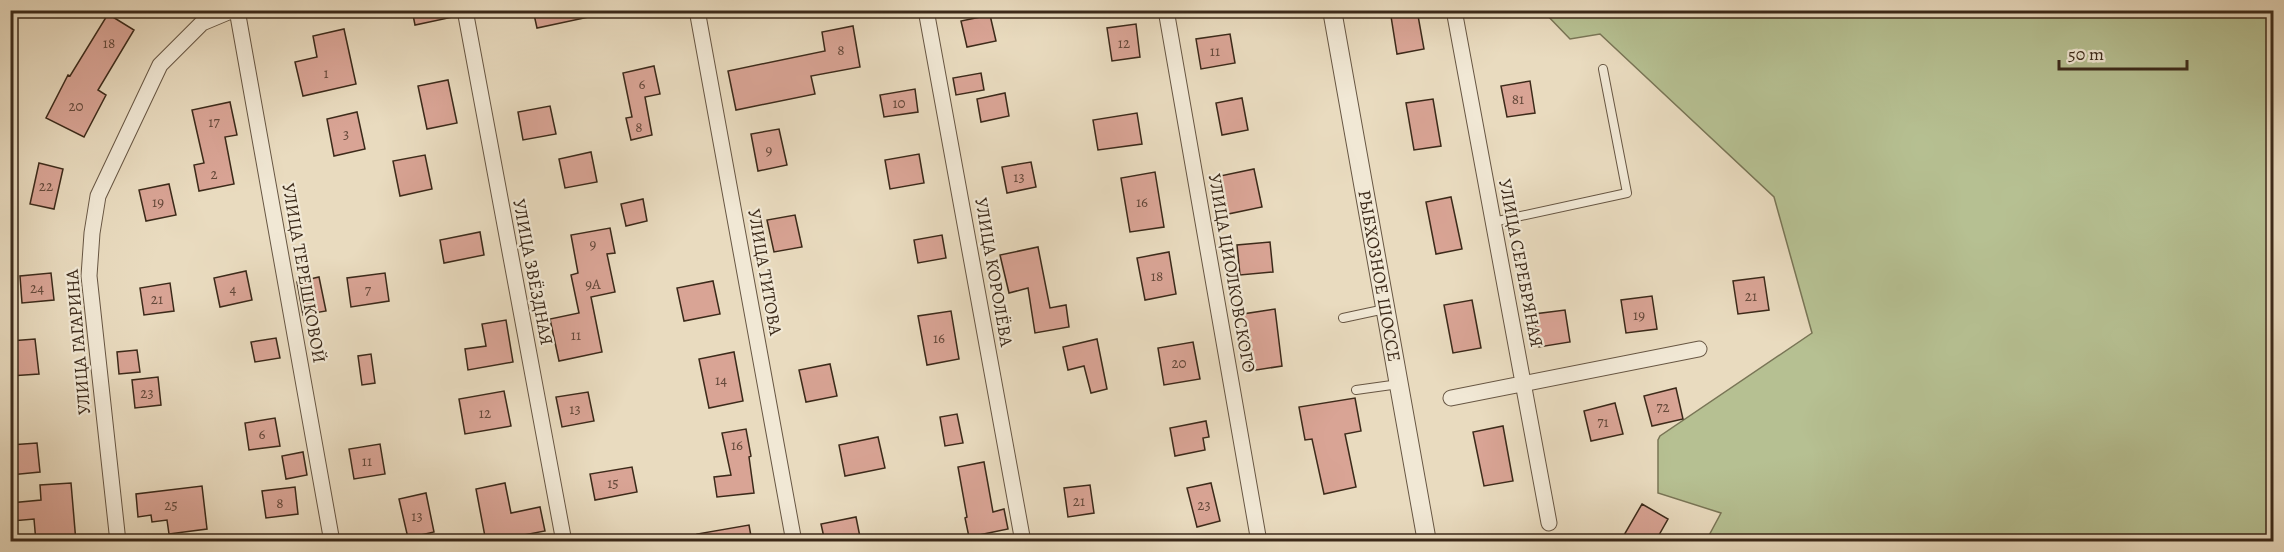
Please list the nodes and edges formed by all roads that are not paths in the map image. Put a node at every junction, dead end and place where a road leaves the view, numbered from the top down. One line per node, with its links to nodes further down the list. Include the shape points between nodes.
1 (235, 10): 18 (street, УЛИЦА ГАГАРИНА, via 202,23 160,65 98,196 89,276); 19 (street, УЛИЦА ТЕРЕШКОВОЙ)
2 (465, 10): 20 (street, УЛИЦА ЗВЁЗДНАЯ)
3 (697, 10): 21 (street, УЛИЦА ТИТОВА)
4 (926, 10): 22 (street, УЛИЦА КОРОЛЁВА)
5 (1166, 10): 23 (street, УЛИЦА ЦИОЛКОВСКОГО)
6 (1332, 10): 10 (street, РЫБХОЗНОЕ ШОССЕ)
7 (1454, 10): 9 (street, УЛИЦА СЕРЕБРЯНАЯ)
8 (1603, 69): 9 (lane, via 1628,193)
9 (1493, 222): 14 (street, УЛИЦА СЕРЕБРЯНАЯ)
10 (1386, 309): 11 (lane); 13 (street, РЫБХОЗНОЕ ШОССЕ)
11 (1343, 318)
12 (1699, 349): 14 (street)
13 (1399, 383): 15 (lane); 24 (street, РЫБХОЗНОЕ ШОССЕ)
14 (1525, 385): 16 (street); 17 (street, УЛИЦА СЕРЕБРЯНАЯ)
15 (1356, 390)
16 (1452, 398)
17 (1549, 523)
18 (118, 542)
19 (332, 542)
20 (564, 542)
21 (794, 542)
22 (1023, 542)
23 (1259, 542)
24 (1427, 542)

